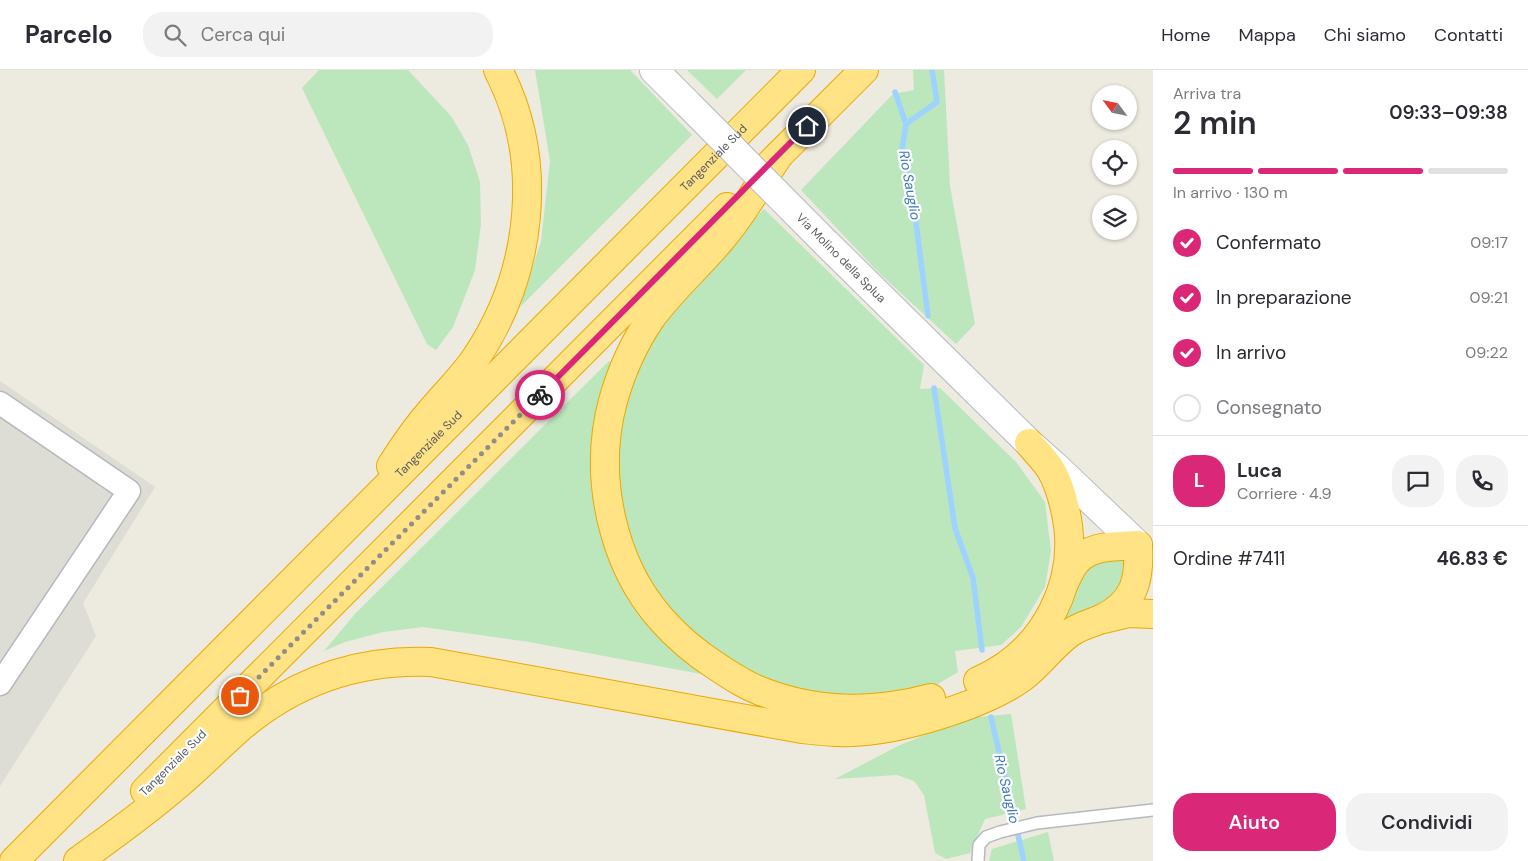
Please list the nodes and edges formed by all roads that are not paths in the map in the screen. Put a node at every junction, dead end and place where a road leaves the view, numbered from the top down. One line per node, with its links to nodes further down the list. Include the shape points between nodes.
1 (498, 70): 8 (highway, via 517,118 526,168 528,196 516,273 502,310 475,360 412,434)
2 (654, 70): 7 (street, Via Molino della Splua, bridge)
3 (801, 70): 8 (highway, Tangenziale Sud)
4 (864, 70): 5 (highway, Tangenziale Sud)
5 (779, 154): 10 (highway, via 724,235 652,317 629,356 613,402 605,448 606,493 621,549 647,600 661,619 695,652 743,683 761,692 801,703 861,710 941,695 1003,668 1040,633 1056,607); 16 (highway, Tangenziale Sud)
6 (0, 403): 13 (street, via 129,492)
7 (1029, 444): 9 (street, Via Molino della Splua); 10 (highway, via 1051,469 1063,500 1069,536)
8 (361, 514): 15 (highway, Tangenziale Sud)
9 (1146, 552): 10 (highway, via 1102,548 1090,551 1075,564); 12 (highway, via 1131,593 1119,610)
10 (1065, 581)
11 (1153, 614): 12 (highway, via 1124,614)
12 (1098, 620): 16 (highway, via 1078,627 1023,678 999,692 937,715 853,732 802,729 454,665 403,661 367,665 316,680 274,703 242,726 161,799)
13 (0, 684)
14 (1153, 810): 17 (lane, via 1037,823 1000,832 986,837 980,845)
15 (14, 861)
16 (77, 861)
17 (978, 861)

